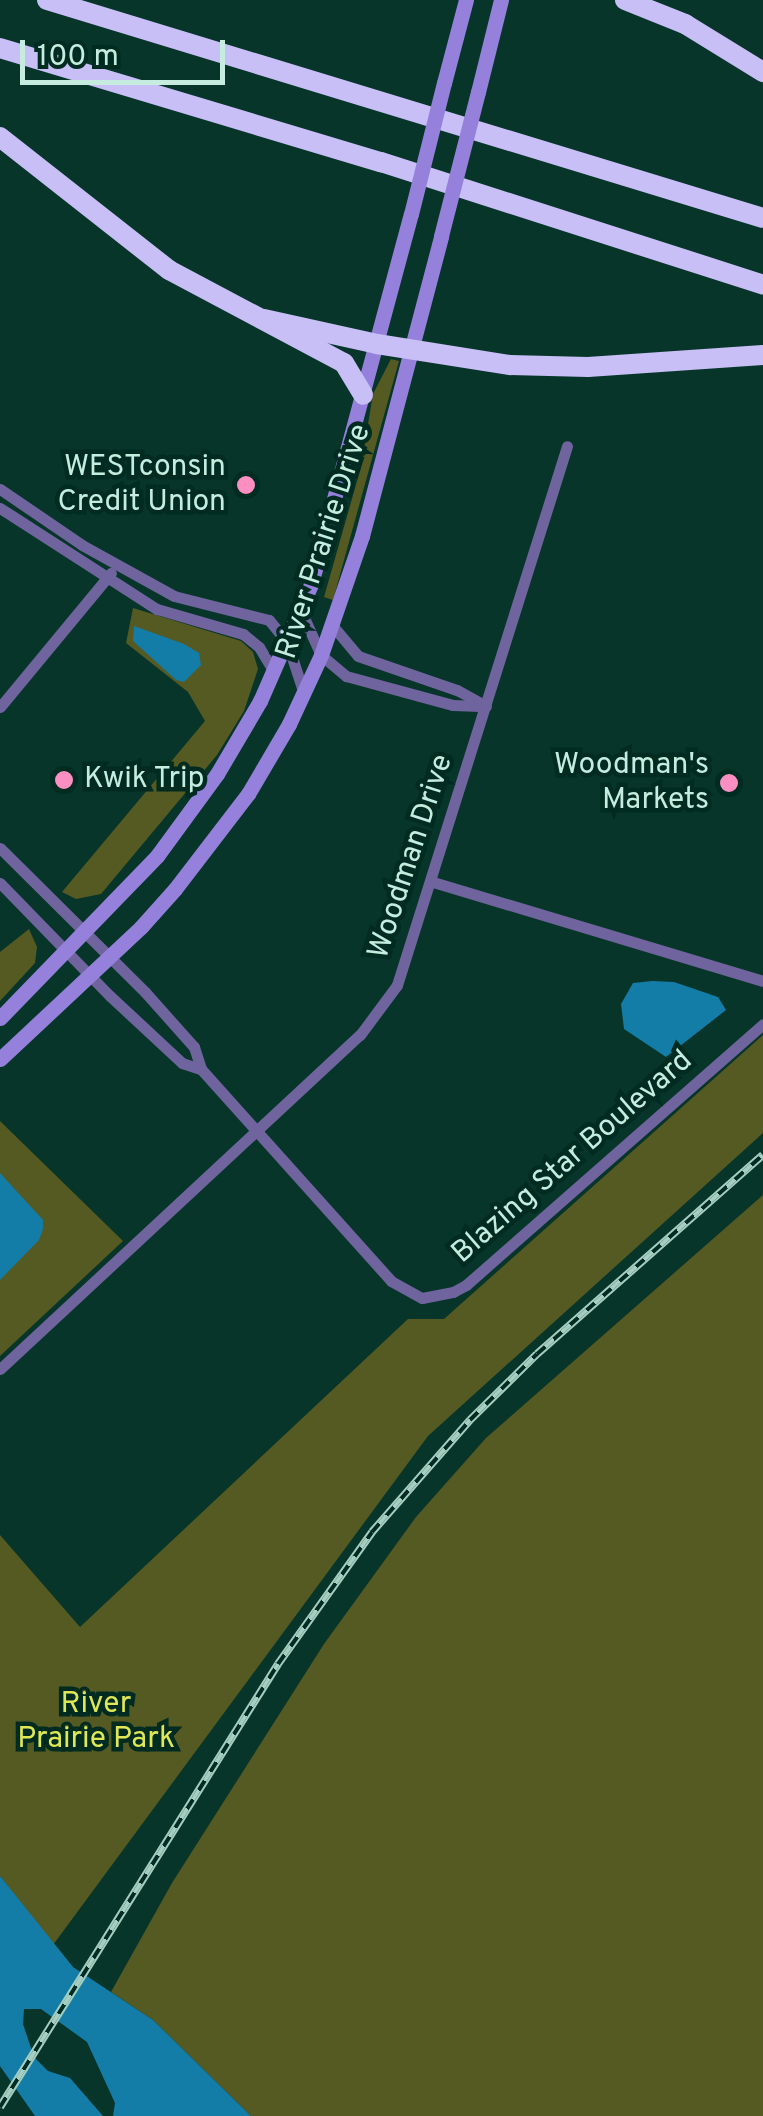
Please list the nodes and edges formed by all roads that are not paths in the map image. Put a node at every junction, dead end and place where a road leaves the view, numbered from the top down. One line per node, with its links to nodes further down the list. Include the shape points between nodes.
1 (47, 0): 8 (highway)
2 (466, 0): 11 (main road, River Prairie Drive, bridge)
3 (501, 0): 12 (main road, River Prairie Drive, bridge)
4 (625, 0): 6 (highway, via 686,24)
5 (0, 48): 9 (highway)
6 (763, 72)
7 (0, 137): 10 (highway, via 169,270)
8 (763, 218)
9 (763, 285)
10 (264, 319): 11 (highway); 14 (highway, via 344,363)
11 (377, 344): 12 (highway); 14 (main road, River Prairie Drive)
12 (411, 350): 13 (highway, via 560,367); 21 (main road, River Prairie Drive)
13 (763, 355)
14 (362, 395): 20 (main road, River Prairie Drive)
15 (567, 446): 26 (street, Woodman Drive)
16 (0, 489): 18 (street)
17 (0, 508): 19 (street)
18 (118, 566): 19 (street); 22 (street, via 188,602 270,620)
19 (106, 578): 24 (street, via 176,617 242,634 259,646); 27 (street)
20 (301, 611): 22 (main road, River Prairie Drive); 23 (street)
21 (332, 625): 23 (main road, River Prairie Drive); 26 (street, via 358,656)
22 (287, 642): 24 (main road, River Prairie Drive); 25 (street)
23 (321, 654): 25 (main road, River Prairie Drive); 26 (street, via 346,676 453,705)
24 (274, 672): 31 (main road, River Prairie Drive, via 204,793 157,856)
25 (304, 694): 33 (main road, River Prairie Drive, via 231,819)
26 (486, 706): 29 (street, Woodman Drive)
27 (0, 707)
28 (0, 848): 31 (street, Blazing Star Boulevard)
29 (432, 882): 35 (street); 40 (street, Woodman Drive, via 408,960 381,1010)
30 (0, 883): 32 (street, Blazing Star Boulevard)
31 (86, 930): 32 (main road, River Prairie Drive); 33 (street, Blazing Star Boulevard)
32 (67, 950): 34 (street, Blazing Star Boulevard); 36 (main road, River Prairie Drive)
33 (111, 956): 34 (main road, River Prairie Drive); 39 (street, Blazing Star Boulevard, via 194,1047)
34 (90, 975): 38 (main road, River Prairie Drive); 39 (street, Blazing Star Boulevard, via 182,1062)
35 (763, 981)
36 (0, 1018)
37 (763, 1024): 40 (street, Blazing Star Boulevard, via 466,1285 433,1298 413,1296 391,1281)
38 (0, 1059)
39 (201, 1069): 40 (street, Blazing Star Boulevard)
40 (255, 1129): 41 (street, Woodman Drive)
41 (0, 1369)

